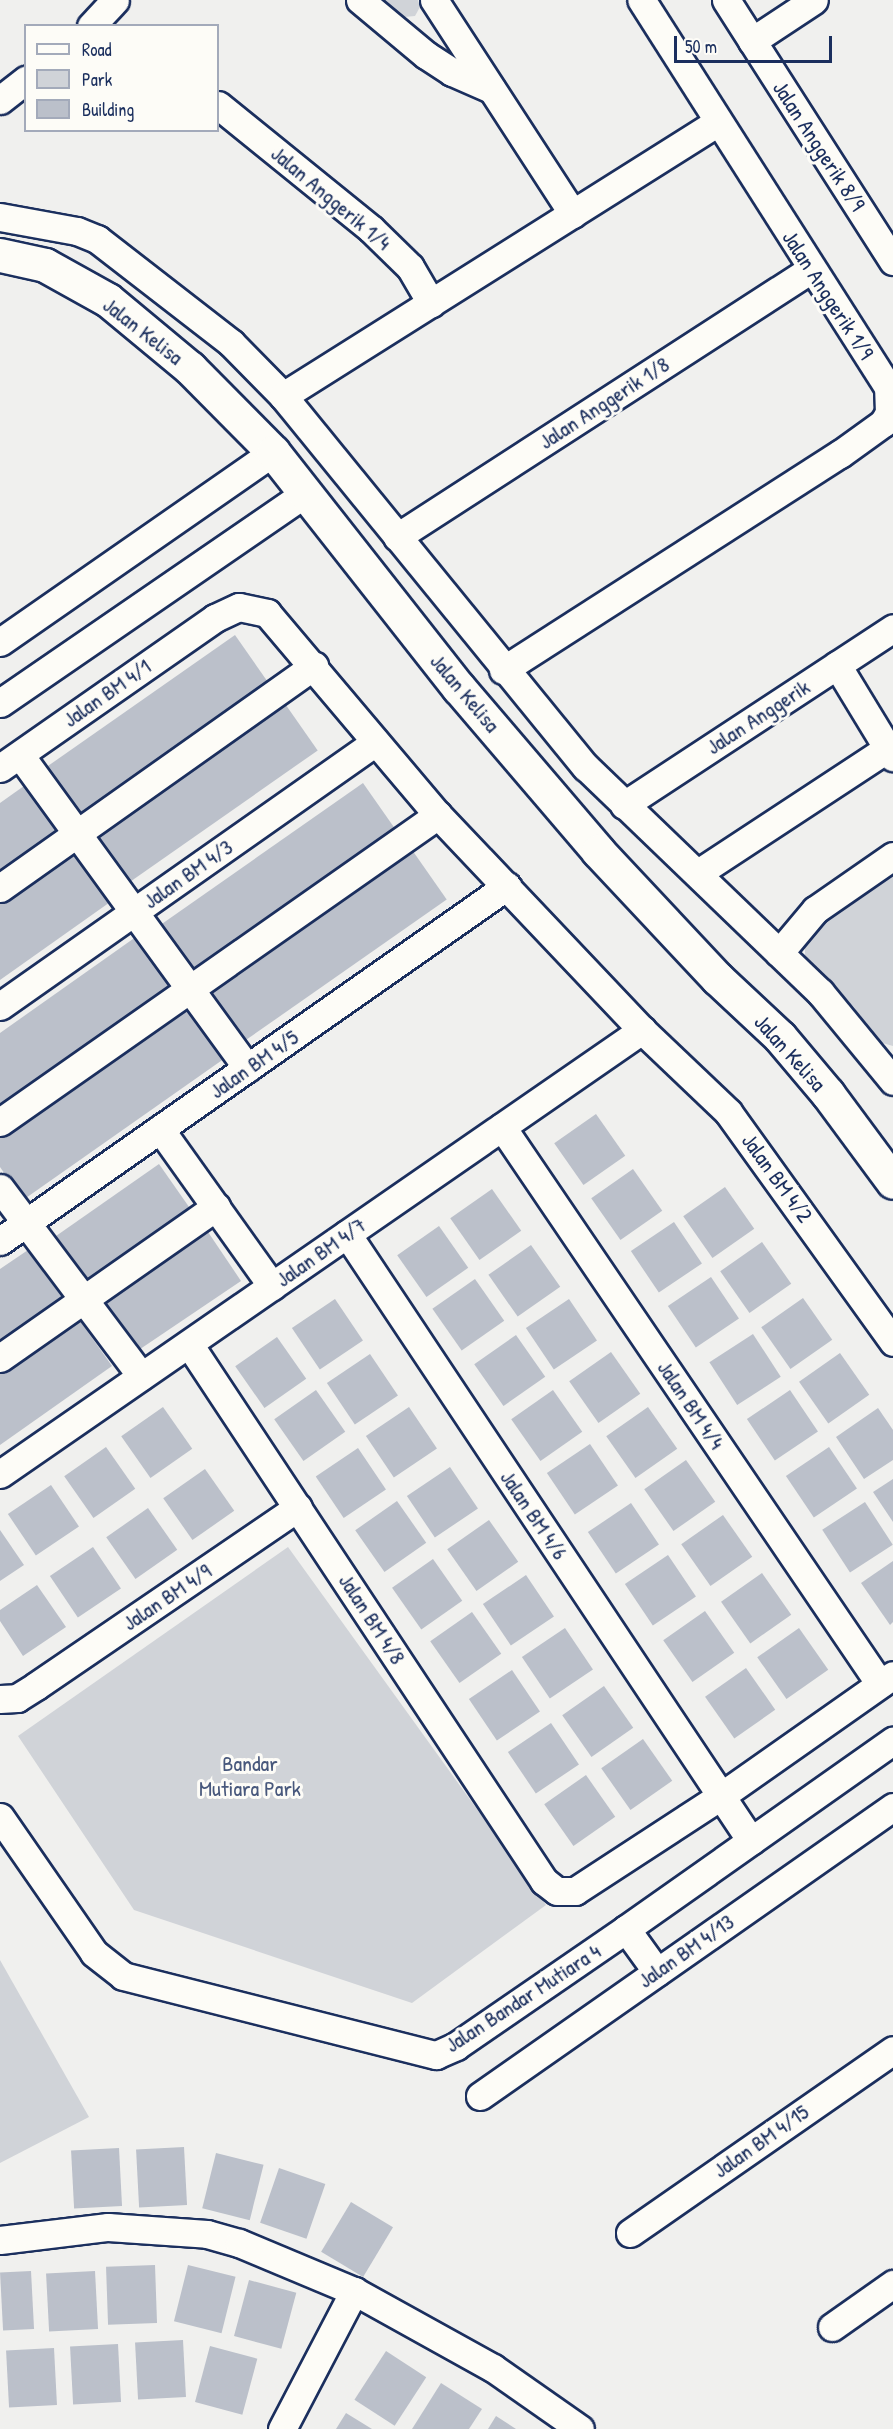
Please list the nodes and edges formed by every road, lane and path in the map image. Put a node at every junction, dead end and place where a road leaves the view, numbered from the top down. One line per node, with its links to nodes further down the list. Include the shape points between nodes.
1 (360, 0): 8 (street, via 426,55)
2 (434, 0): 8 (street)
3 (641, 0): 11 (street, Jalan Anggerik 1/9)
4 (726, 0): 6 (street, Jalan Anggerik 8/9)
5 (814, 0): 6 (street)
6 (752, 40): 15 (street, Jalan Anggerik 8/9)
7 (24, 82): 9 (street)
8 (491, 90): 12 (street)
9 (0, 100)
10 (219, 106): 17 (street, Jalan Anggerik 1/4, via 371,229 415,273)
11 (718, 122): 12 (street); 16 (street, Jalan Anggerik 1/9)
12 (573, 214): 17 (street)
13 (0, 218): 18 (street, via 77,231 98,239 205,319)
14 (0, 255): 19 (main road, Jalan Kelisa, via 45,266 108,300 190,368)
15 (893, 261)
16 (811, 269): 21 (street, Jalan Anggerik 1/8); 26 (street, Jalan Anggerik 1/9, via 888,387 891,403 883,423)
17 (431, 303): 18 (street)
18 (283, 396): 21 (street)
19 (273, 452): 20 (main road, Jalan Kelisa); 23 (street)
20 (306, 493): 27 (street); 48 (main road, Jalan Kelisa, via 459,688 598,851 717,978 780,1037)
21 (397, 537): 26 (street)
22 (893, 628): 24 (street, Jalan Anggerik)
23 (0, 642)
24 (837, 665): 29 (street); 31 (street, Jalan Anggerik)
25 (314, 666): 28 (street, Jalan BM 4/1); 30 (street, Jalan BM 4/1, via 284,629 256,608 239,607 215,618); 33 (street)
26 (503, 670): 31 (street)
27 (0, 703)
28 (375, 742): 32 (street, Jalan BM 4/1); 38 (street, Jalan BM 4/3)
29 (891, 750): 35 (street)
30 (10, 761): 33 (street)
31 (624, 805): 35 (street)
32 (438, 815): 36 (street, Jalan BM 4/2); 40 (street)
33 (77, 834): 37 (street); 38 (street)
34 (893, 856): 39 (street, via 815,910)
35 (698, 873): 39 (street)
36 (507, 886): 42 (street, Jalan BM 4/2); 43 (street, Jalan BM 4/5)
37 (0, 888)
38 (134, 912): 40 (street); 41 (street, Jalan BM 4/3)
39 (779, 953): 44 (street, via 843,1016)
40 (190, 989): 43 (street); 45 (street)
41 (0, 1006)
42 (642, 1030): 46 (street, Jalan BM 4/7); 56 (street, Jalan BM 4/2, via 729,1113)
43 (247, 1068): 47 (street, Jalan BM 4/5)
44 (892, 1078)
45 (0, 1122)
46 (502, 1126): 52 (street, Jalan BM 4/7); 62 (street, Jalan BM 4/4)
47 (160, 1129): 50 (street); 51 (street, Jalan BM 4/5)
48 (893, 1182)
49 (0, 1188): 51 (street)
50 (216, 1207): 54 (street); 55 (street)
51 (26, 1223): 53 (street, Jalan BM 4/5); 55 (street)
52 (347, 1234): 54 (street, Jalan BM 4/7); 65 (street, Jalan BM 4/6)
53 (0, 1241)
54 (272, 1286): 57 (street, Jalan BM 4/7)
55 (83, 1300): 58 (street); 59 (street)
56 (893, 1342)
57 (189, 1344): 59 (street, Jalan BM 4/7); 61 (street, Jalan BM 4/8)
58 (0, 1358)
59 (141, 1377): 60 (street, Jalan BM 4/7)
60 (0, 1474)
61 (298, 1507): 63 (street, Jalan BM 4/9, via 36,1686 17,1698); 65 (street, Jalan BM 4/8, via 544,1881 557,1891 575,1891)
62 (886, 1679): 65 (street)
63 (0, 1699)
64 (893, 1741): 68 (street, Jalan Bandar Mutiara 4)
65 (721, 1796): 68 (street, Jalan BM 4/6)
66 (893, 1807): 70 (street, Jalan BM 4/13)
67 (0, 1817): 69 (street, Jalan Bandar Mutiara 4, via 94,1953 123,1976 412,2051 436,2055 456,2046)
68 (751, 1841): 69 (street, Jalan Bandar Mutiara 4)
69 (626, 1929): 70 (street)
70 (657, 1972): 72 (street, Jalan BM 4/13)
71 (893, 2050): 73 (street, Jalan BM 4/15)
72 (480, 2096)
73 (630, 2233)
74 (0, 2240): 76 (street, via 108,2228 207,2234 239,2243)
75 (893, 2284): 77 (street)
76 (354, 2291): 78 (street); 79 (street, via 493,2368)
77 (832, 2327)
78 (282, 2429)
79 (580, 2429)

